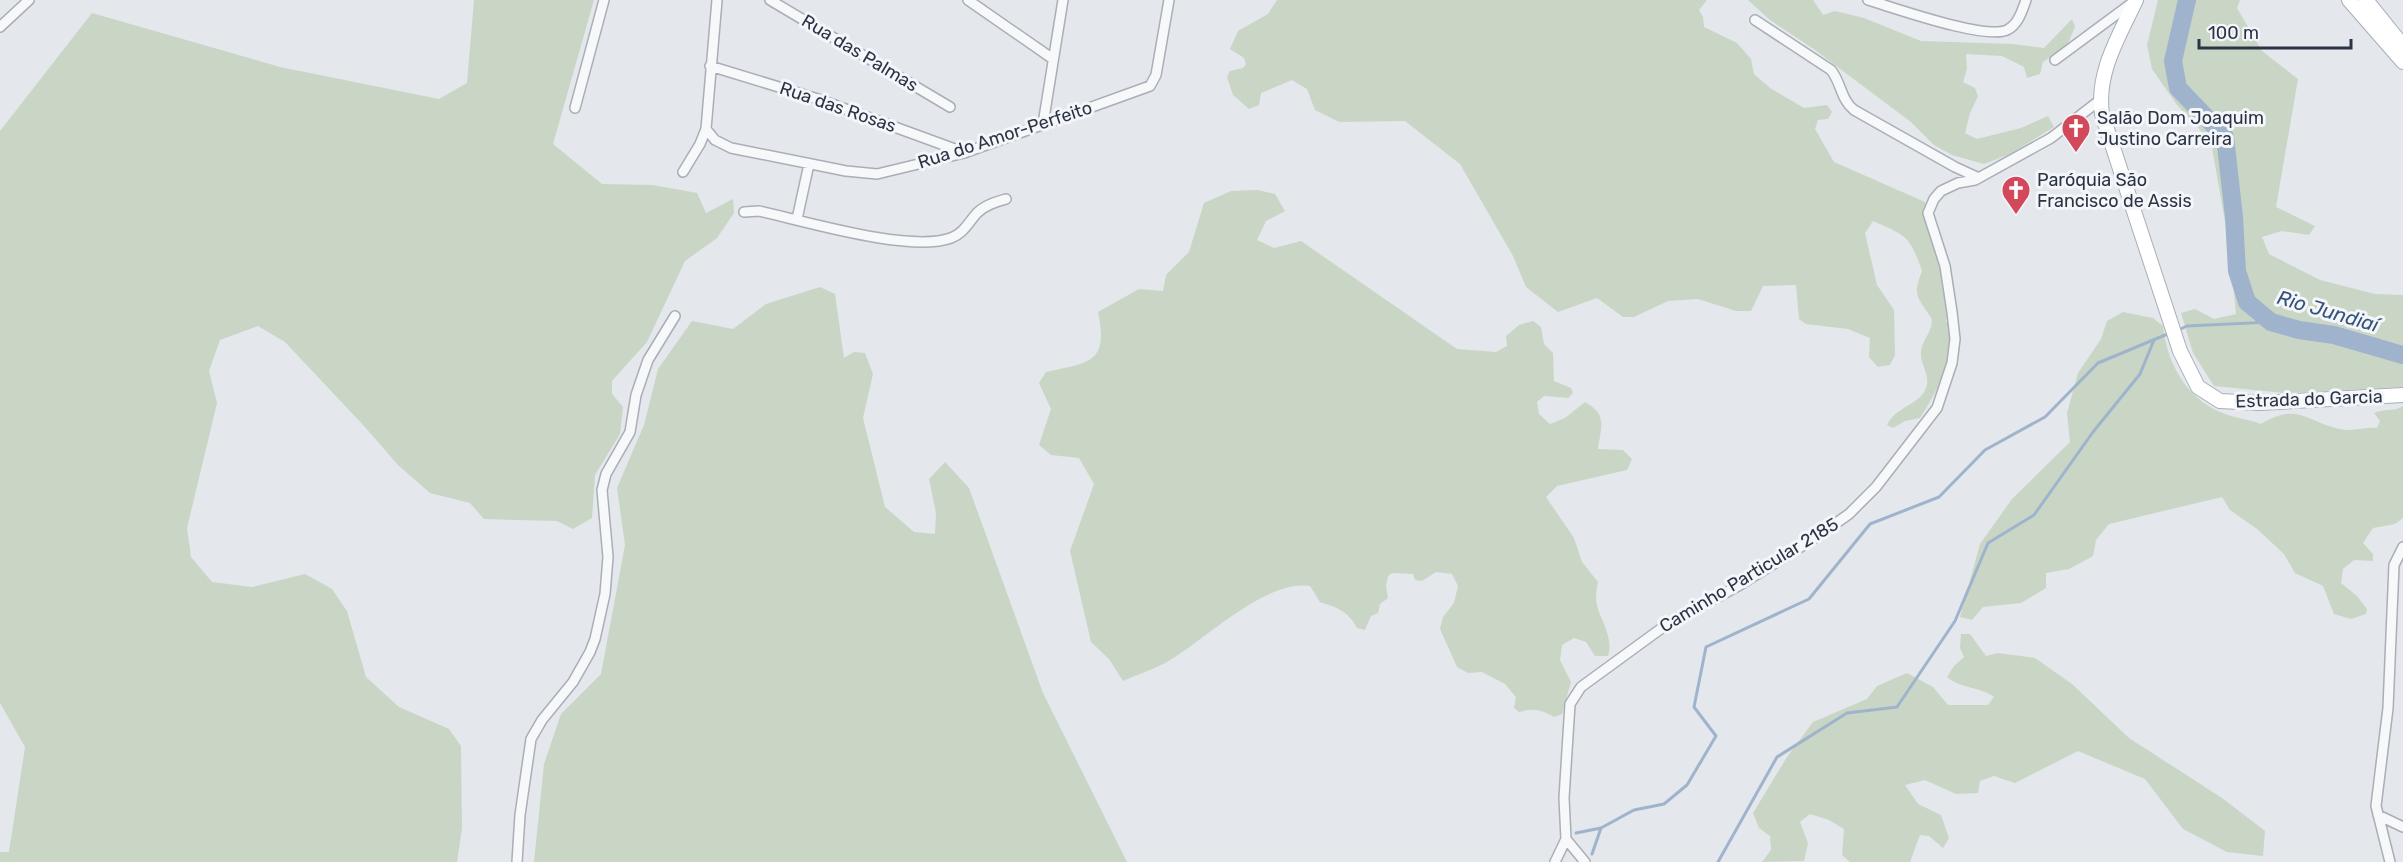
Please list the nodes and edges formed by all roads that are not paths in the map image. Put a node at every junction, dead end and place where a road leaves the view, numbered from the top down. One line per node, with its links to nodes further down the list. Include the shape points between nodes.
1 (29, 0): 13 (street)
2 (604, 0): 21 (street)
3 (717, 0): 18 (street)
4 (770, 0): 20 (street, Rua das Palmas)
5 (968, 0): 15 (street)
6 (1063, 0): 15 (street)
7 (1169, 0): 22 (street, Rua do Amor-Perfeito, via 1156,75 1150,86)
8 (1868, 0): 9 (street, via 1997,34 2010,29)
9 (2026, 0)
10 (2135, 0): 16 (street); 19 (street, via 2106,66)
11 (2359, 2): 14 (street); 17 (street)
12 (1755, 20): 27 (street, via 1831,70 1845,102 1854,110)
13 (0, 27)
14 (2403, 46)
15 (1053, 60): 22 (street)
16 (2055, 60)
17 (2403, 62)
18 (710, 66): 23 (street); 24 (street, Rua das Rosas, via 897,126)
19 (2100, 100): 27 (street, via 2051,138); 32 (street, Estrada do Garcia, via 2180,351 2198,387 2220,401 2259,403)
20 (950, 106)
21 (575, 108)
22 (1042, 124): 24 (street, Rua do Amor-Perfeito)
23 (706, 129): 25 (street, Rua do Amor-Perfeito, via 715,140 731,148); 26 (street)
24 (964, 153): 25 (street, Rua do Amor-Perfeito, via 877,174)
25 (809, 164): 30 (street)
26 (683, 172)
27 (1979, 178): 36 (street, Caminho Particular 2185, via 1941,191 1928,213 1945,266 1955,339 1952,363 1937,408 1876,487 1849,514 1740,585 1666,625 1581,687 1570,704 1564,798)
28 (1006, 199): 30 (street, via 987,205 958,235 925,243)
29 (744, 212): 30 (street)
30 (797, 219)
31 (675, 316): 37 (street, via 648,360 636,395 630,432 606,474 602,490 608,557 595,639 573,682 531,739)
32 (2403, 395)
33 (2403, 547): 34 (street, via 2394,566 2389,698)
34 (2378, 815): 35 (street); 40 (street)
35 (2403, 827)
36 (1566, 839): 38 (street, Caminho Particular 2185); 39 (street)
37 (517, 862)
38 (1555, 862)
39 (1585, 862)
40 (2390, 862)

